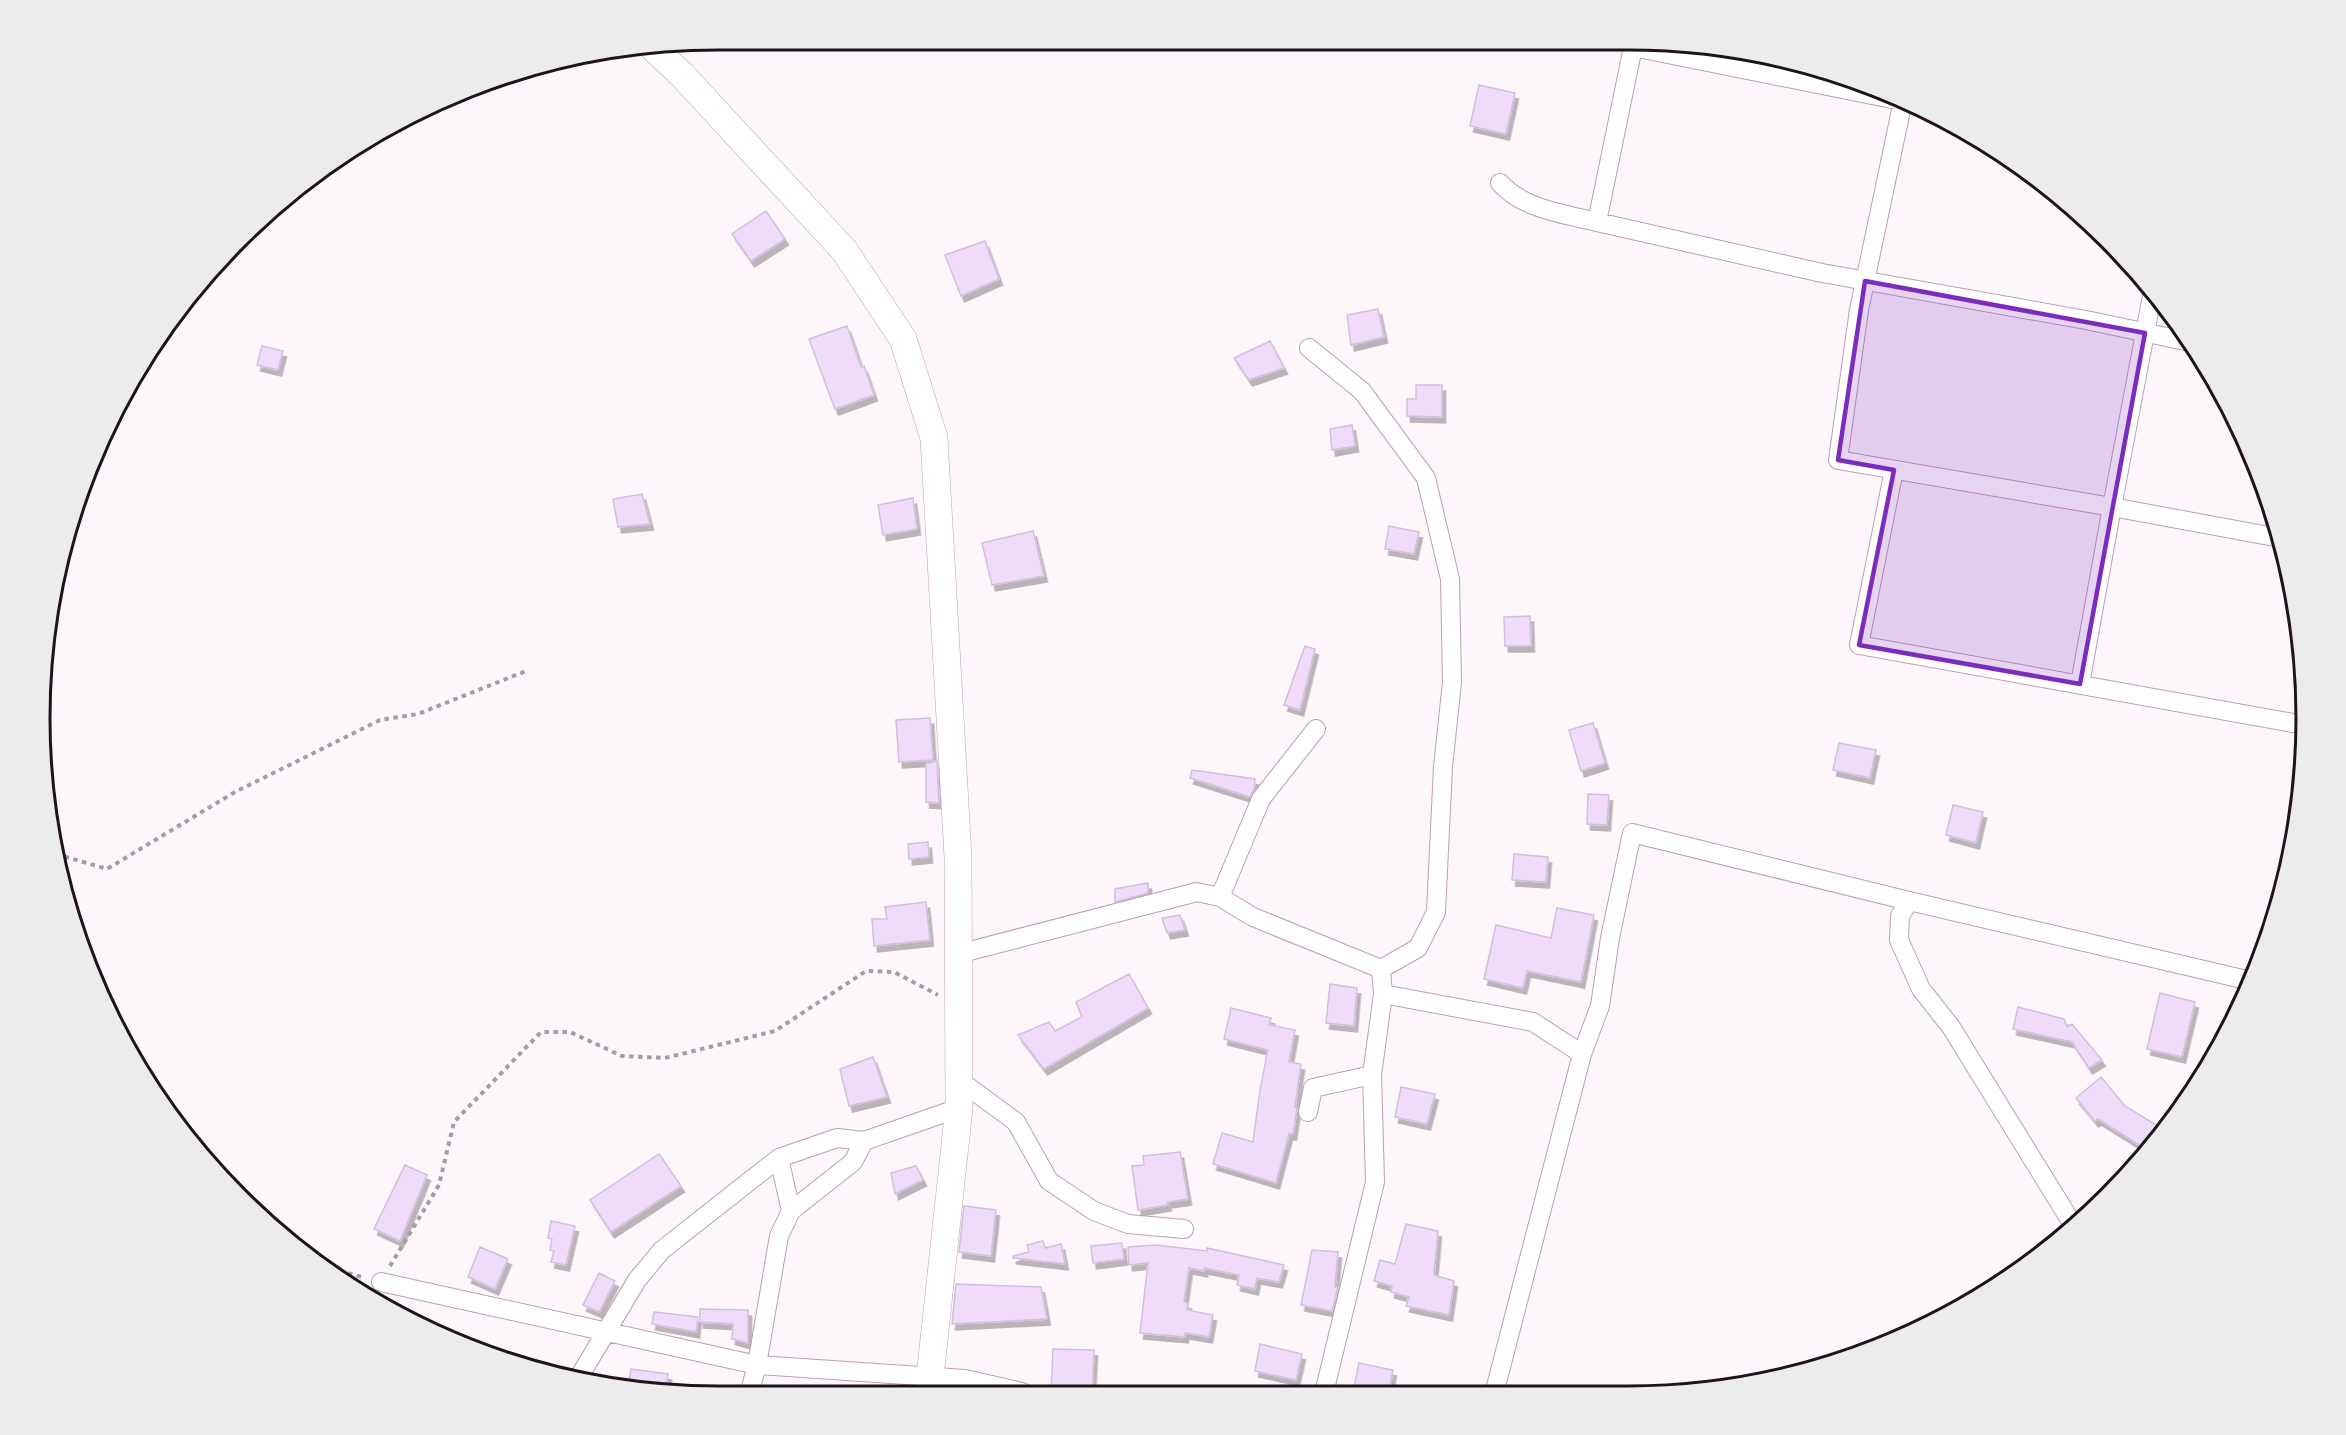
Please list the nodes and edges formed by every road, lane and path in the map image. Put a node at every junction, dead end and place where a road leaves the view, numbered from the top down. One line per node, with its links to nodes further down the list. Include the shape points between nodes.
1 (1632, 50): 7 (street)
2 (1651, 51): 4 (street)
3 (658, 52): 23 (street, via 844,250 903,339 933,438 958,857)
4 (1865, 93)
5 (1903, 109): 8 (street)
6 (1500, 183): 7 (street, via 1526,202)
7 (1596, 222): 8 (street)
8 (1865, 281): 10 (street); 13 (street, via 1838,460)
9 (2151, 302): 10 (street)
10 (2145, 333): 11 (street); 14 (street)
11 (2179, 340)
12 (1310, 348): 24 (street, via 1362,391 1426,478 1450,579 1452,682 1443,767 1436,912 1418,948)
13 (1894, 470): 14 (street); 17 (street, via 1859,645)
14 (2112, 507): 15 (street); 17 (street)
15 (2271, 536)
16 (526, 671): 20 (path, via 418,714 380,720 235,792 107,869)
17 (2080, 684): 18 (street)
18 (2296, 724)
19 (1316, 729): 21 (street, via 1261,798)
20 (64, 856)
21 (1220, 897): 23 (street, via 1197,891); 24 (street, via 1253,917)
22 (1909, 901): 25 (street); 28 (street, via 1632,833 1600,1006); 36 (street, via 1900,916 1899,940 1922,989 1951,1027)
23 (958, 954): 27 (street)
24 (1381, 969): 26 (street)
25 (2243, 979)
26 (1383, 994): 28 (street, via 1533,1022); 29 (street)
27 (958, 1006): 30 (street); 39 (path, via 894,972 866,971 775,1031 665,1059 622,1056 570,1032 541,1032 454,1122 439,1185)
28 (1582, 1054): 47 (street)
29 (1372, 1075): 32 (street, via 1313,1088); 46 (street, via 1375,1182)
30 (959, 1080): 31 (street); 37 (street, via 1016,1122 1049,1181 1094,1211 1128,1224)
31 (959, 1108): 33 (street); 43 (street)
32 (1308, 1112)
33 (864, 1141): 34 (street, via 837,1138); 35 (street, via 853,1162)
34 (779, 1158): 35 (street); 40 (street, via 662,1250)
35 (791, 1211): 41 (street, via 779,1236)
36 (2070, 1219)
37 (1184, 1229)
38 (345, 1272): 39 (path)
39 (381, 1282): 40 (street)
40 (605, 1331): 41 (street); 42 (street)
41 (757, 1365): 43 (street); 44 (street)
42 (582, 1372)
43 (930, 1377): 45 (street)
44 (752, 1385)
45 (991, 1385)
46 (1326, 1385)
47 (1496, 1385)

